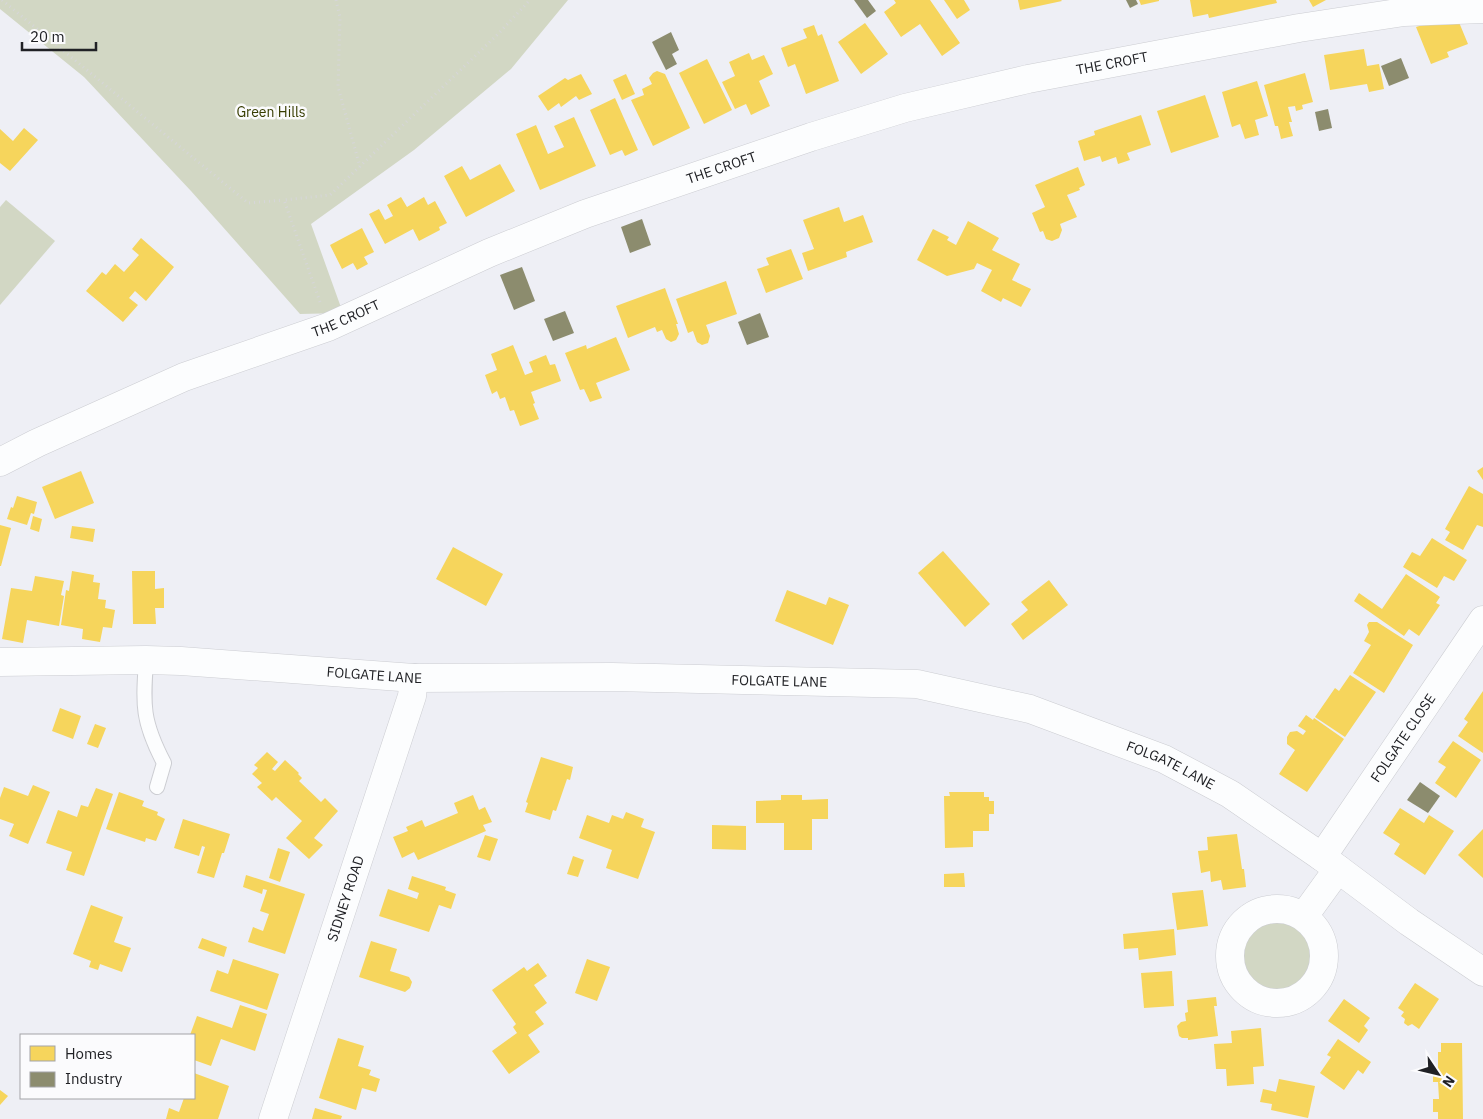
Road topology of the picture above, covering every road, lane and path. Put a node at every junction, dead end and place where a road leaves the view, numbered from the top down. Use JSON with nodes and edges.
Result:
{"nodes":[{"id":1,"x":2,"y":0,"type":"edge"},
{"id":2,"x":336,"y":0,"type":"edge"},
{"id":3,"x":530,"y":0,"type":"edge"},
{"id":4,"x":1483,"y":9,"type":"edge"},
{"id":5,"x":360,"y":167,"type":"junction"},
{"id":6,"x":284,"y":200,"type":"junction"},
{"id":7,"x":328,"y":327,"type":"junction"},
{"id":8,"x":0,"y":462,"type":"edge"},
{"id":9,"x":1483,"y":620,"type":"edge"},
{"id":10,"x":146,"y":660,"type":"junction"},
{"id":11,"x":0,"y":662,"type":"edge"},
{"id":12,"x":414,"y":678,"type":"junction"},
{"id":13,"x":157,"y":787,"type":"dead end"},
{"id":14,"x":1330,"y":863,"type":"junction"},
{"id":15,"x":1304,"y":916,"type":"dead end"},
{"id":16,"x":1483,"y":972,"type":"edge"},
{"id":17,"x":273,"y":1119,"type":"edge"}],
"edges":[{"from":1,"to":6,"type":"path"},
{"from":2,"to":5,"type":"path"},
{"from":3,"to":5,"type":"path"},
{"from":4,"to":7,"type":"street","name":"THE CROFT"},
{"from":5,"to":6,"type":"path"},
{"from":6,"to":7,"type":"path"},
{"from":7,"to":8,"type":"street","name":"THE CROFT"},
{"from":9,"to":14,"type":"street","name":"FOLGATE CLOSE"},
{"from":10,"to":11,"type":"street","name":"FOLGATE LANE"},
{"from":10,"to":12,"type":"street","name":"FOLGATE LANE"},
{"from":10,"to":13,"type":"lane"},
{"from":12,"to":14,"type":"street","name":"FOLGATE LANE"},
{"from":12,"to":17,"type":"street","name":"SIDNEY ROAD"},
{"from":14,"to":15,"type":"street","name":"FOLGATE CLOSE"},
{"from":14,"to":16,"type":"street","name":"FOLGATE LANE"}]}
